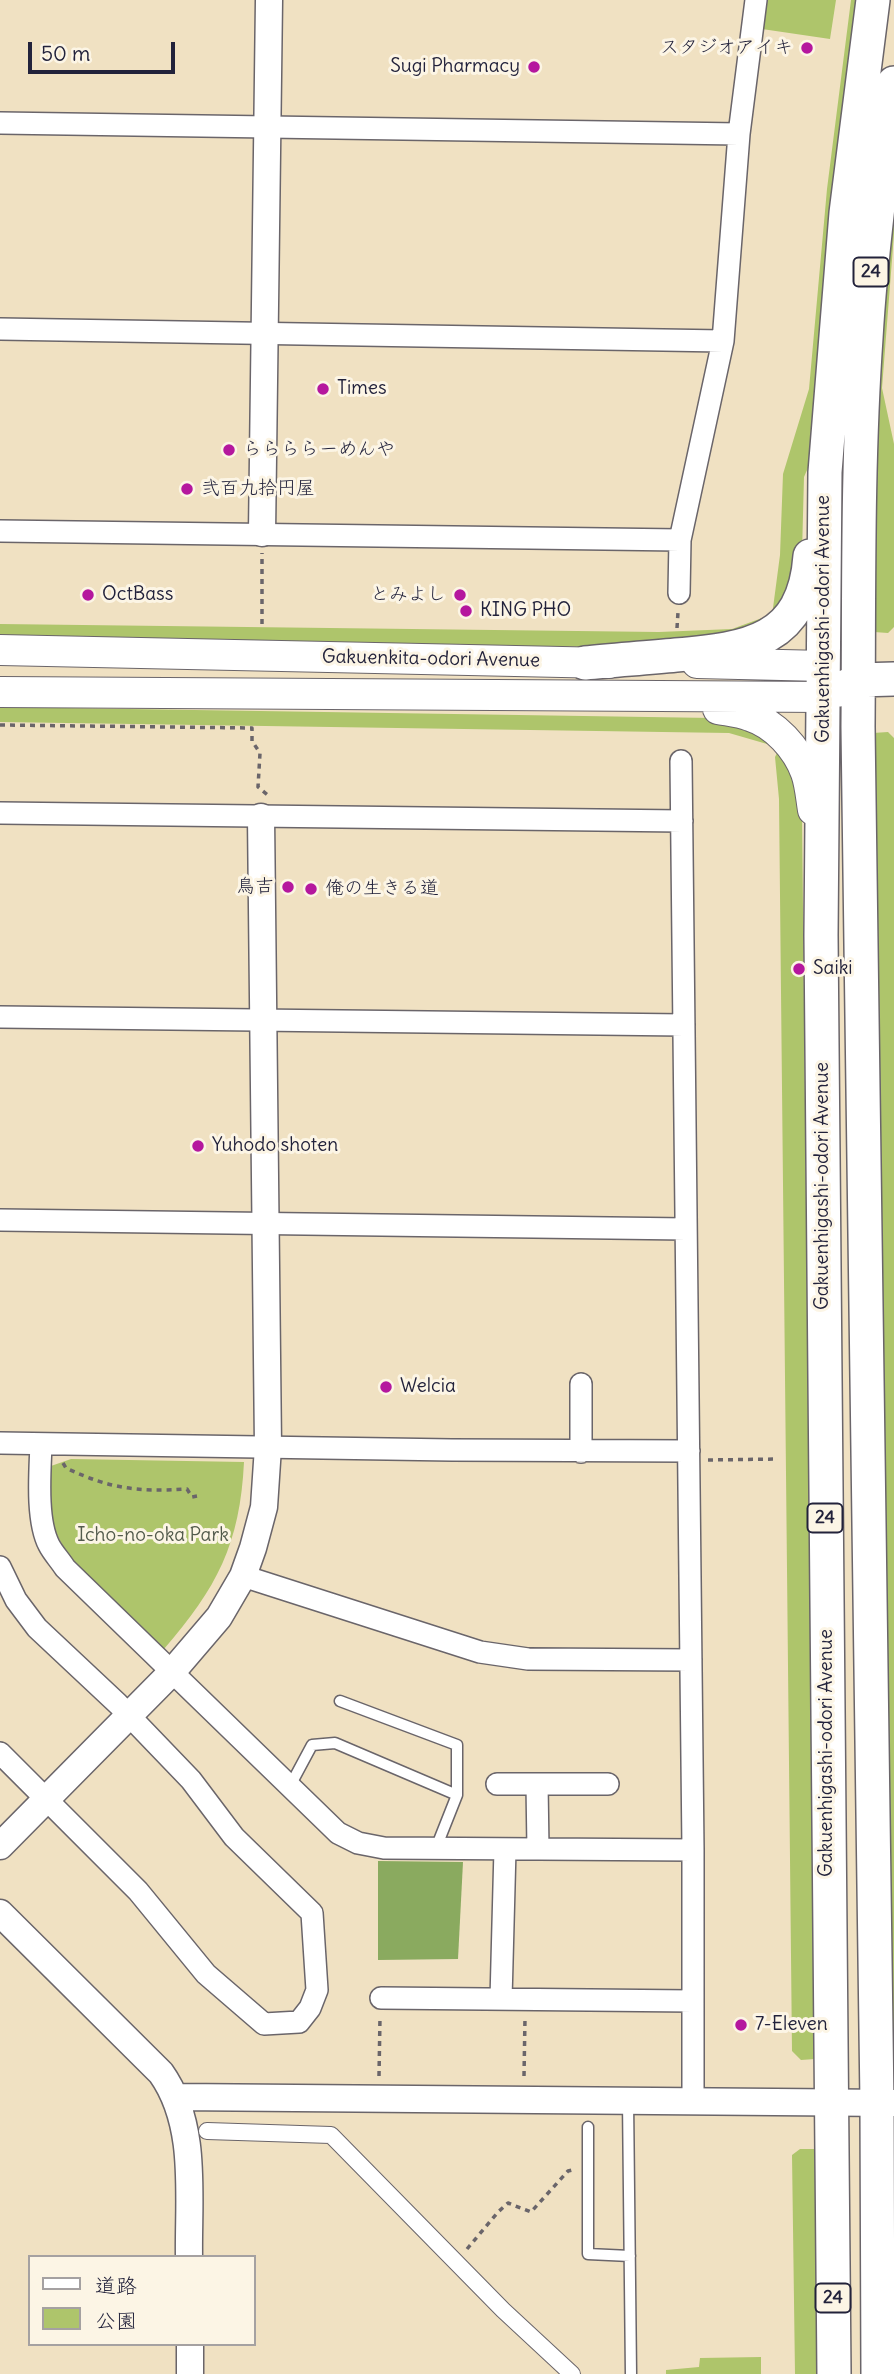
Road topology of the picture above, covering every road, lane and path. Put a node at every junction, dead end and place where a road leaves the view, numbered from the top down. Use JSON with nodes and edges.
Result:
{"nodes":[{"id":1,"x":269,"y":0,"type":"edge"},
{"id":2,"x":756,"y":0,"type":"edge"},
{"id":3,"x":873,"y":0,"type":"edge"},
{"id":4,"x":894,"y":83,"type":"edge"},
{"id":5,"x":0,"y":123,"type":"edge"},
{"id":6,"x":267,"y":127,"type":"junction"},
{"id":7,"x":739,"y":134,"type":"junction"},
{"id":8,"x":0,"y":329,"type":"edge"},
{"id":9,"x":265,"y":332,"type":"junction"},
{"id":10,"x":723,"y":341,"type":"junction"},
{"id":11,"x":825,"y":472,"type":"junction"},
{"id":12,"x":0,"y":531,"type":"edge"},
{"id":13,"x":262,"y":533,"type":"junction"},
{"id":14,"x":680,"y":540,"type":"junction"},
{"id":15,"x":679,"y":593,"type":"dead end"},
{"id":16,"x":262,"y":624,"type":"dead end"},
{"id":17,"x":0,"y":650,"type":"edge"},
{"id":18,"x":585,"y":663,"type":"junction"},
{"id":19,"x":894,"y":679,"type":"edge"},
{"id":20,"x":858,"y":680,"type":"junction"},
{"id":21,"x":824,"y":681,"type":"junction"},
{"id":22,"x":0,"y":692,"type":"edge"},
{"id":23,"x":649,"y":695,"type":"junction"},
{"id":24,"x":0,"y":725,"type":"edge"},
{"id":25,"x":681,"y":761,"type":"dead end"},
{"id":26,"x":0,"y":813,"type":"edge"},
{"id":27,"x":269,"y":817,"type":"junction"},
{"id":28,"x":682,"y":821,"type":"junction"},
{"id":29,"x":822,"y":853,"type":"junction"},
{"id":30,"x":0,"y":1017,"type":"edge"},
{"id":31,"x":264,"y":1019,"type":"junction"},
{"id":32,"x":684,"y":1025,"type":"junction"},
{"id":33,"x":0,"y":1220,"type":"edge"},
{"id":34,"x":265,"y":1224,"type":"junction"},
{"id":35,"x":686,"y":1229,"type":"junction"},
{"id":36,"x":581,"y":1384,"type":"dead end"},
{"id":37,"x":0,"y":1443,"type":"edge"},
{"id":38,"x":41,"y":1444,"type":"junction"},
{"id":39,"x":268,"y":1447,"type":"junction"},
{"id":40,"x":581,"y":1452,"type":"junction"},
{"id":41,"x":689,"y":1456,"type":"junction"},
{"id":42,"x":61,"y":1458,"type":"dead end"},
{"id":43,"x":778,"y":1459,"type":"dead end"},
{"id":44,"x":197,"y":1496,"type":"dead end"},
{"id":45,"x":0,"y":1567,"type":"edge"},
{"id":46,"x":243,"y":1576,"type":"junction"},
{"id":47,"x":691,"y":1660,"type":"junction"},
{"id":48,"x":172,"y":1672,"type":"junction"},
{"id":49,"x":340,"y":1701,"type":"dead end"},
{"id":50,"x":129,"y":1716,"type":"junction"},
{"id":51,"x":0,"y":1752,"type":"edge"},
{"id":52,"x":497,"y":1784,"type":"dead end"},
{"id":53,"x":537,"y":1784,"type":"junction"},
{"id":54,"x":608,"y":1784,"type":"dead end"},
{"id":55,"x":290,"y":1786,"type":"junction"},
{"id":56,"x":457,"y":1795,"type":"junction"},
{"id":57,"x":46,"y":1800,"type":"junction"},
{"id":58,"x":0,"y":1846,"type":"edge"},
{"id":59,"x":436,"y":1848,"type":"junction"},
{"id":60,"x":505,"y":1849,"type":"junction"},
{"id":61,"x":538,"y":1849,"type":"junction"},
{"id":62,"x":693,"y":1850,"type":"junction"},
{"id":63,"x":0,"y":1913,"type":"edge"},
{"id":64,"x":381,"y":1998,"type":"joint"},
{"id":65,"x":501,"y":1999,"type":"junction"},
{"id":66,"x":525,"y":1999,"type":"junction"},
{"id":67,"x":693,"y":2001,"type":"junction"},
{"id":68,"x":379,"y":2084,"type":"dead end"},
{"id":69,"x":524,"y":2085,"type":"dead end"},
{"id":70,"x":176,"y":2097,"type":"junction"},
{"id":71,"x":628,"y":2099,"type":"junction"},
{"id":72,"x":693,"y":2100,"type":"junction"},
{"id":73,"x":830,"y":2101,"type":"junction"},
{"id":74,"x":886,"y":2103,"type":"edge"},
{"id":75,"x":588,"y":2127,"type":"dead end"},
{"id":76,"x":207,"y":2131,"type":"dead end"},
{"id":77,"x":588,"y":2166,"type":"junction"},
{"id":78,"x":189,"y":2255,"type":"edge"},
{"id":79,"x":630,"y":2256,"type":"junction"},
{"id":80,"x":456,"y":2263,"type":"junction"},
{"id":81,"x":190,"y":2346,"type":"edge"},
{"id":82,"x":190,"y":2374,"type":"edge"},
{"id":83,"x":572,"y":2374,"type":"edge"},
{"id":84,"x":631,"y":2374,"type":"edge"},
{"id":85,"x":834,"y":2374,"type":"edge"},
{"id":86,"x":878,"y":2374,"type":"edge"}],
"edges":[{"from":1,"to":6,"type":"street"},
{"from":2,"to":7,"type":"street"},
{"from":3,"to":11,"type":"main road","name":"Gakuenhigashi-odori Avenue","number":"24"},
{"from":4,"to":20,"type":"main road","name":"Gakuenhigashi-odori Avenue","number":"24"},
{"from":5,"to":6,"type":"street"},
{"from":6,"to":7,"type":"street"},
{"from":6,"to":9,"type":"street"},
{"from":7,"to":10,"type":"street"},
{"from":8,"to":9,"type":"street"},
{"from":9,"to":10,"type":"street"},
{"from":9,"to":13,"type":"street"},
{"from":10,"to":14,"type":"street"},
{"from":11,"to":18,"type":"main road"},
{"from":11,"to":21,"type":"main road","name":"Gakuenhigashi-odori Avenue","number":"24"},
{"from":12,"to":13,"type":"street"},
{"from":13,"to":14,"type":"street"},
{"from":13,"to":16,"type":"path"},
{"from":14,"to":15,"type":"street"},
{"from":17,"to":18,"type":"main road","name":"Gakuenkita-odori Avenue"},
{"from":18,"to":21,"type":"main road","name":"Gakuenkita-odori Avenue"},
{"from":19,"to":20,"type":"main road"},
{"from":20,"to":21,"type":"main road","name":"Gakuenkita-odori Avenue"},
{"from":20,"to":74,"type":"main road","name":"Gakuenhigashi-odori Avenue","number":"24"},
{"from":21,"to":23,"type":"main road","name":"Gakuenkita-odori Avenue"},
{"from":21,"to":29,"type":"main road","name":"Gakuenhigashi-odori Avenue","number":"24"},
{"from":22,"to":23,"type":"main road","name":"Gakuenkita-odori Avenue"},
{"from":23,"to":29,"type":"main road"},
{"from":24,"to":27,"type":"path"},
{"from":25,"to":28,"type":"street"},
{"from":26,"to":27,"type":"street"},
{"from":27,"to":28,"type":"street"},
{"from":27,"to":31,"type":"street"},
{"from":28,"to":32,"type":"street"},
{"from":29,"to":73,"type":"main road","name":"Gakuenhigashi-odori Avenue","number":"24"},
{"from":30,"to":31,"type":"street"},
{"from":31,"to":32,"type":"street"},
{"from":31,"to":34,"type":"street"},
{"from":32,"to":35,"type":"street"},
{"from":33,"to":34,"type":"street"},
{"from":34,"to":35,"type":"street"},
{"from":34,"to":39,"type":"street"},
{"from":35,"to":41,"type":"street"},
{"from":36,"to":40,"type":"street"},
{"from":37,"to":38,"type":"street"},
{"from":38,"to":39,"type":"street"},
{"from":38,"to":48,"type":"street"},
{"from":39,"to":40,"type":"street"},
{"from":39,"to":46,"type":"street"},
{"from":40,"to":41,"type":"street"},
{"from":41,"to":43,"type":"path"},
{"from":41,"to":47,"type":"street"},
{"from":42,"to":44,"type":"path"},
{"from":45,"to":50,"type":"street"},
{"from":46,"to":47,"type":"street"},
{"from":46,"to":48,"type":"street"},
{"from":47,"to":62,"type":"street"},
{"from":48,"to":50,"type":"street"},
{"from":48,"to":55,"type":"street"},
{"from":49,"to":56,"type":"lane"},
{"from":50,"to":57,"type":"street"},
{"from":50,"to":57,"type":"street"},
{"from":51,"to":57,"type":"street"},
{"from":52,"to":53,"type":"street"},
{"from":53,"to":54,"type":"street"},
{"from":53,"to":61,"type":"street"},
{"from":55,"to":56,"type":"lane"},
{"from":55,"to":59,"type":"street"},
{"from":56,"to":59,"type":"lane"},
{"from":57,"to":58,"type":"street"},
{"from":59,"to":60,"type":"street"},
{"from":60,"to":61,"type":"street"},
{"from":60,"to":65,"type":"street"},
{"from":61,"to":62,"type":"street"},
{"from":62,"to":67,"type":"street"},
{"from":63,"to":70,"type":"street"},
{"from":64,"to":65,"type":"street"},
{"from":64,"to":68,"type":"path"},
{"from":65,"to":66,"type":"street"},
{"from":66,"to":67,"type":"street"},
{"from":66,"to":69,"type":"path"},
{"from":67,"to":72,"type":"street"},
{"from":70,"to":71,"type":"street"},
{"from":70,"to":78,"type":"street"},
{"from":71,"to":72,"type":"street"},
{"from":71,"to":79,"type":"lane"},
{"from":72,"to":73,"type":"street"},
{"from":73,"to":74,"type":"street"},
{"from":73,"to":85,"type":"main road","name":"Gakuenhigashi-odori Avenue","number":"24"},
{"from":74,"to":86,"type":"main road","name":"Gakuenhigashi-odori Avenue","number":"24"},
{"from":75,"to":77,"type":"lane"},
{"from":76,"to":80,"type":"street"},
{"from":77,"to":79,"type":"lane"},
{"from":77,"to":80,"type":"path"},
{"from":79,"to":84,"type":"lane"},
{"from":80,"to":83,"type":"street"},
{"from":81,"to":82,"type":"street"}]}
